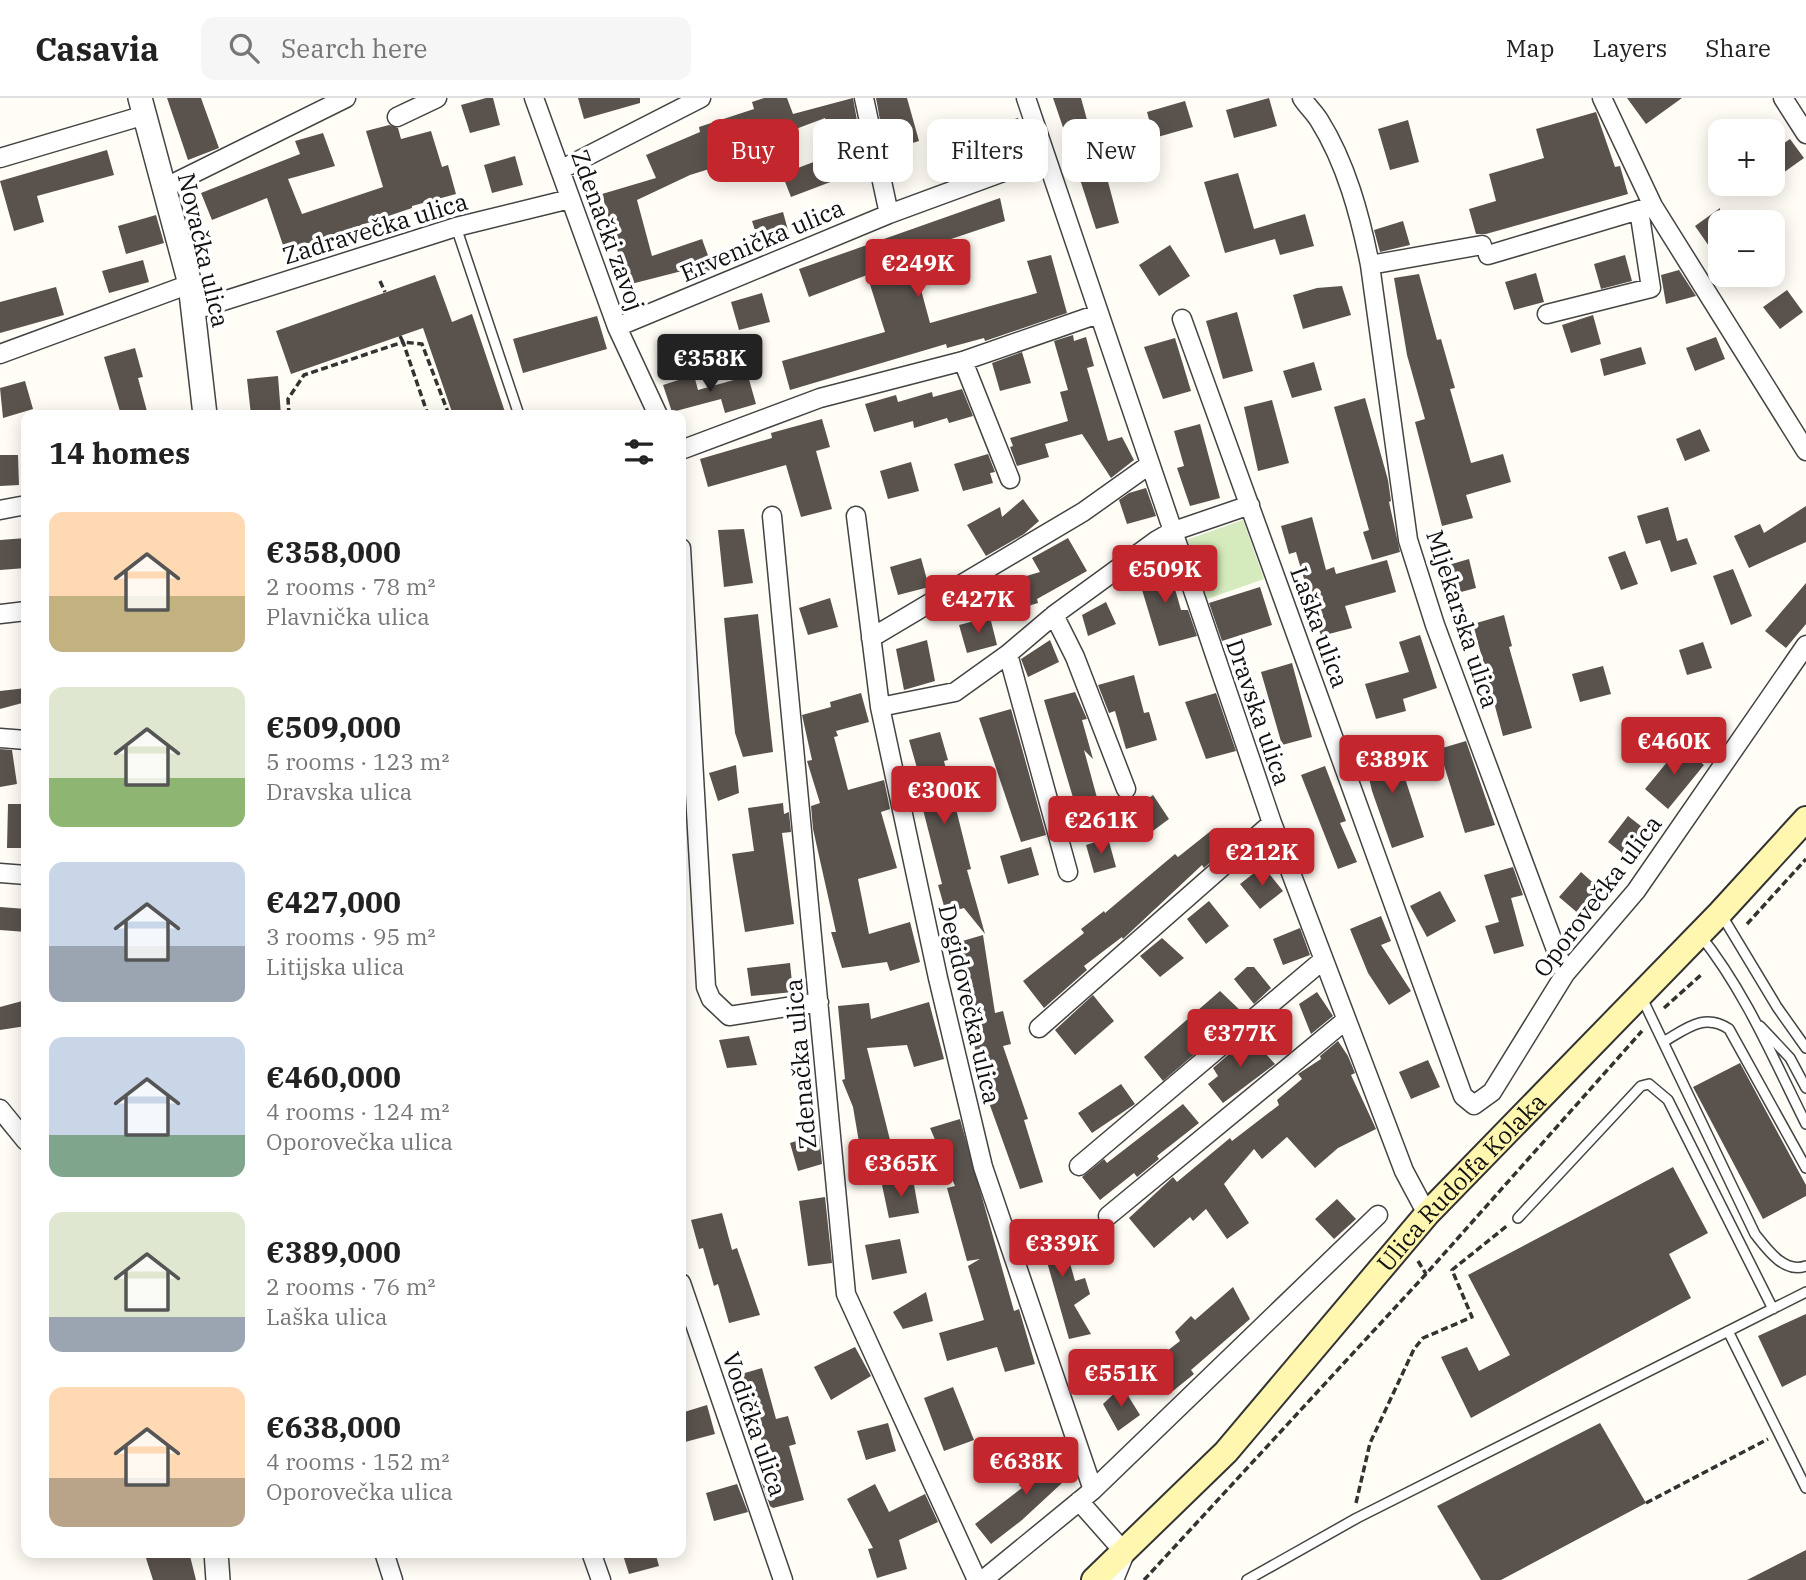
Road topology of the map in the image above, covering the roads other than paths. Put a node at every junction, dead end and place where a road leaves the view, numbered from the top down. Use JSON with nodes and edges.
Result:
{"nodes":[{"id":1,"x":346,"y":98,"type":"edge"},
{"id":2,"x":438,"y":98,"type":"edge"},
{"id":3,"x":534,"y":98,"type":"edge"},
{"id":4,"x":701,"y":98,"type":"edge"},
{"id":5,"x":864,"y":98,"type":"edge"},
{"id":6,"x":1026,"y":98,"type":"edge"},
{"id":7,"x":1602,"y":98,"type":"edge"},
{"id":8,"x":1783,"y":98,"type":"edge"},
{"id":9,"x":1301,"y":99,"type":"edge"},
{"id":10,"x":144,"y":103,"type":"edge"},
{"id":11,"x":397,"y":117,"type":"dead end"},
{"id":12,"x":1032,"y":119,"type":"edge"},
{"id":13,"x":1806,"y":134,"type":"edge"},
{"id":14,"x":0,"y":158,"type":"edge"},
{"id":15,"x":1048,"y":169,"type":"edge"},
{"id":16,"x":560,"y":170,"type":"junction"},
{"id":17,"x":976,"y":182,"type":"edge"},
{"id":18,"x":164,"y":188,"type":"junction"},
{"id":19,"x":570,"y":199,"type":"junction"},
{"id":20,"x":1646,"y":208,"type":"junction"},
{"id":21,"x":889,"y":214,"type":"junction"},
{"id":22,"x":456,"y":227,"type":"junction"},
{"id":23,"x":1370,"y":265,"type":"junction"},
{"id":24,"x":190,"y":284,"type":"junction"},
{"id":25,"x":195,"y":310,"type":"junction"},
{"id":26,"x":1098,"y":314,"type":"junction"},
{"id":27,"x":1547,"y":314,"type":"dead end"},
{"id":28,"x":1182,"y":319,"type":"dead end"},
{"id":29,"x":617,"y":327,"type":"junction"},
{"id":30,"x":0,"y":354,"type":"edge"},
{"id":31,"x":963,"y":361,"type":"junction"},
{"id":32,"x":205,"y":410,"type":"edge"},
{"id":33,"x":517,"y":410,"type":"edge"},
{"id":34,"x":656,"y":410,"type":"edge"},
{"id":35,"x":686,"y":448,"type":"edge"},
{"id":36,"x":1806,"y":452,"type":"edge"},
{"id":37,"x":1149,"y":465,"type":"junction"},
{"id":38,"x":1010,"y":479,"type":"dead end"},
{"id":39,"x":1250,"y":505,"type":"junction"},
{"id":40,"x":21,"y":506,"type":"edge"},
{"id":41,"x":0,"y":510,"type":"edge"},
{"id":42,"x":772,"y":516,"type":"dead end"},
{"id":43,"x":856,"y":516,"type":"dead end"},
{"id":44,"x":1171,"y":532,"type":"junction"},
{"id":45,"x":21,"y":612,"type":"edge"},
{"id":46,"x":0,"y":614,"type":"edge"},
{"id":47,"x":1054,"y":615,"type":"junction"},
{"id":48,"x":686,"y":636,"type":"edge"},
{"id":49,"x":871,"y":638,"type":"junction"},
{"id":50,"x":1806,"y":645,"type":"edge"},
{"id":51,"x":1009,"y":654,"type":"junction"},
{"id":52,"x":880,"y":707,"type":"junction"},
{"id":53,"x":0,"y":738,"type":"edge"},
{"id":54,"x":21,"y":740,"type":"edge"},
{"id":55,"x":1126,"y":789,"type":"dead end"},
{"id":56,"x":1806,"y":819,"type":"edge"},
{"id":57,"x":1272,"y":823,"type":"junction"},
{"id":58,"x":1068,"y":872,"type":"dead end"},
{"id":59,"x":0,"y":873,"type":"edge"},
{"id":60,"x":21,"y":875,"type":"edge"},
{"id":61,"x":1720,"y":913,"type":"junction"},
{"id":62,"x":1699,"y":934,"type":"junction"},
{"id":63,"x":1323,"y":960,"type":"junction"},
{"id":64,"x":1565,"y":974,"type":"junction"},
{"id":65,"x":1640,"y":994,"type":"junction"},
{"id":66,"x":819,"y":1002,"type":"junction"},
{"id":67,"x":1752,"y":1017,"type":"junction"},
{"id":68,"x":1346,"y":1020,"type":"junction"},
{"id":69,"x":1040,"y":1028,"type":"dead end"},
{"id":70,"x":1802,"y":1036,"type":"edge"},
{"id":71,"x":1664,"y":1042,"type":"junction"},
{"id":72,"x":1806,"y":1048,"type":"edge"},
{"id":73,"x":1806,"y":1088,"type":"edge"},
{"id":74,"x":1474,"y":1105,"type":"joint"},
{"id":75,"x":0,"y":1109,"type":"edge"},
{"id":76,"x":1806,"y":1124,"type":"edge"},
{"id":77,"x":21,"y":1135,"type":"edge"},
{"id":78,"x":1079,"y":1166,"type":"dead end"},
{"id":79,"x":1806,"y":1168,"type":"edge"},
{"id":80,"x":1427,"y":1214,"type":"junction"},
{"id":81,"x":1378,"y":1215,"type":"dead end"},
{"id":82,"x":1108,"y":1216,"type":"dead end"},
{"id":83,"x":1518,"y":1218,"type":"road end"},
{"id":84,"x":1806,"y":1266,"type":"edge"},
{"id":85,"x":1806,"y":1292,"type":"edge"},
{"id":86,"x":686,"y":1298,"type":"edge"},
{"id":87,"x":1773,"y":1309,"type":"junction"},
{"id":88,"x":1728,"y":1331,"type":"junction"},
{"id":89,"x":1806,"y":1488,"type":"edge"},
{"id":90,"x":1086,"y":1495,"type":"junction"},
{"id":91,"x":1125,"y":1553,"type":"junction"},
{"id":92,"x":216,"y":1558,"type":"edge"},
{"id":93,"x":386,"y":1558,"type":"edge"},
{"id":94,"x":593,"y":1558,"type":"edge"},
{"id":95,"x":218,"y":1580,"type":"edge"},
{"id":96,"x":393,"y":1580,"type":"edge"},
{"id":97,"x":601,"y":1580,"type":"edge"},
{"id":98,"x":783,"y":1580,"type":"edge"},
{"id":99,"x":977,"y":1580,"type":"edge"},
{"id":100,"x":983,"y":1580,"type":"edge"},
{"id":101,"x":1094,"y":1580,"type":"edge"},
{"id":102,"x":1114,"y":1580,"type":"edge"},
{"id":103,"x":1247,"y":1580,"type":"edge"}],
"edges":[{"from":1,"to":18,"type":"street"},
{"from":2,"to":11,"type":"street"},
{"from":3,"to":16,"type":"street","name":"Zdenački zavoj"},
{"from":4,"to":16,"type":"street"},
{"from":5,"to":21,"type":"street"},
{"from":6,"to":12,"type":"street","name":"Dravska ulica"},
{"from":7,"to":20,"type":"street"},
{"from":8,"to":13,"type":"street"},
{"from":9,"to":23,"type":"street","name":"Mljekarska ulica"},
{"from":10,"to":14,"type":"street"},
{"from":10,"to":18,"type":"street","name":"Novačka ulica"},
{"from":15,"to":26,"type":"street","name":"Dravska ulica"},
{"from":16,"to":19,"type":"street","name":"Zdenački zavoj"},
{"from":17,"to":21,"type":"street","name":"Ervenička ulica"},
{"from":18,"to":24,"type":"street","name":"Novačka ulica"},
{"from":19,"to":22,"type":"street","name":"Zadravečka ulica"},
{"from":19,"to":29,"type":"street","name":"Zdenački zavoj"},
{"from":20,"to":23,"type":"street"},
{"from":20,"to":27,"type":"street"},
{"from":20,"to":36,"type":"street"},
{"from":21,"to":29,"type":"street","name":"Ervenička ulica"},
{"from":22,"to":25,"type":"street","name":"Zadravečka ulica"},
{"from":22,"to":33,"type":"lane"},
{"from":23,"to":64,"type":"street","name":"Mljekarska ulica"},
{"from":24,"to":25,"type":"street","name":"Novačka ulica"},
{"from":24,"to":30,"type":"street"},
{"from":25,"to":32,"type":"street","name":"Novačka ulica"},
{"from":26,"to":31,"type":"street"},
{"from":26,"to":37,"type":"street","name":"Dravska ulica"},
{"from":28,"to":39,"type":"street","name":"Laška ulica"},
{"from":29,"to":34,"type":"street","name":"Zdenački zavoj"},
{"from":31,"to":35,"type":"street"},
{"from":31,"to":38,"type":"street"},
{"from":37,"to":44,"type":"street","name":"Dravska ulica"},
{"from":37,"to":49,"type":"street"},
{"from":39,"to":44,"type":"street"},
{"from":39,"to":74,"type":"street","name":"Laška ulica"},
{"from":40,"to":41,"type":"street"},
{"from":42,"to":66,"type":"street","name":"Zdenačka ulica"},
{"from":43,"to":49,"type":"street","name":"Degidovečka ulica"},
{"from":44,"to":47,"type":"street"},
{"from":44,"to":57,"type":"street","name":"Dravska ulica"},
{"from":45,"to":46,"type":"street"},
{"from":47,"to":51,"type":"street"},
{"from":47,"to":55,"type":"street"},
{"from":48,"to":66,"type":"street"},
{"from":49,"to":52,"type":"street","name":"Degidovečka ulica"},
{"from":50,"to":64,"type":"street","name":"Oporovečka ulica"},
{"from":51,"to":52,"type":"street"},
{"from":51,"to":58,"type":"street"},
{"from":52,"to":90,"type":"street","name":"Degidovečka ulica"},
{"from":53,"to":54,"type":"street"},
{"from":56,"to":61,"type":"main road","name":"Ulica Rudolfa Kolaka"},
{"from":57,"to":63,"type":"street","name":"Dravska ulica"},
{"from":57,"to":69,"type":"street"},
{"from":59,"to":60,"type":"street"},
{"from":61,"to":62,"type":"main road","name":"Ulica Rudolfa Kolaka"},
{"from":61,"to":70,"type":"lane"},
{"from":62,"to":65,"type":"main road","name":"Ulica Rudolfa Kolaka"},
{"from":62,"to":67,"type":"lane"},
{"from":63,"to":68,"type":"street","name":"Dravska ulica"},
{"from":63,"to":78,"type":"street"},
{"from":64,"to":74,"type":"street","name":"Oporovečka ulica"},
{"from":65,"to":71,"type":"lane"},
{"from":65,"to":80,"type":"main road","name":"Ulica Rudolfa Kolaka"},
{"from":66,"to":99,"type":"street","name":"Zdenačka ulica"},
{"from":67,"to":73,"type":"lane"},
{"from":67,"to":76,"type":"lane"},
{"from":68,"to":80,"type":"street","name":"Dravska ulica"},
{"from":68,"to":82,"type":"street"},
{"from":70,"to":72,"type":"lane"},
{"from":71,"to":79,"type":"lane"},
{"from":71,"to":84,"type":"lane"},
{"from":75,"to":77,"type":"street"},
{"from":80,"to":91,"type":"main road","name":"Ulica Rudolfa Kolaka"},
{"from":81,"to":90,"type":"street"},
{"from":83,"to":87,"type":"lane"},
{"from":85,"to":87,"type":"lane"},
{"from":86,"to":98,"type":"street","name":"Vodička ulica"},
{"from":87,"to":88,"type":"lane"},
{"from":88,"to":89,"type":"lane"},
{"from":88,"to":103,"type":"lane"},
{"from":90,"to":91,"type":"street"},
{"from":90,"to":100,"type":"street"},
{"from":91,"to":101,"type":"main road","name":"Ulica Rudolfa Kolaka"},
{"from":91,"to":102,"type":"street","name":"Ulica Rudolfa Kolaka"},
{"from":92,"to":95,"type":"street"},
{"from":93,"to":96,"type":"street"},
{"from":94,"to":97,"type":"street"}]}
